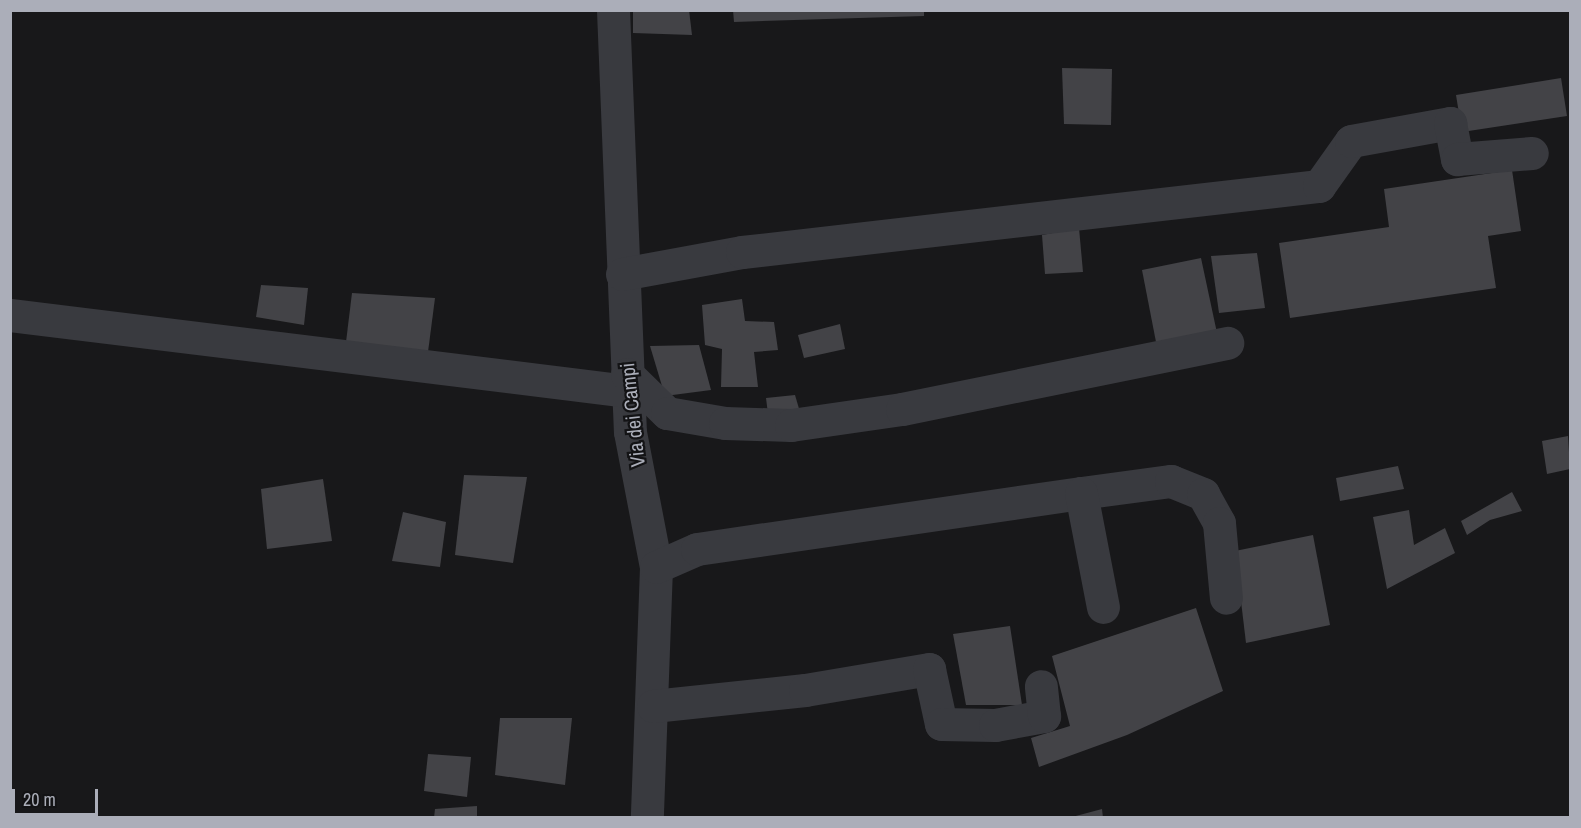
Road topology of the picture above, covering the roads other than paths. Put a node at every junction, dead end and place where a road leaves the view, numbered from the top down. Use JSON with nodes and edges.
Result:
{"nodes":[{"id":1,"x":614,"y":10,"type":"edge"},
{"id":2,"x":1532,"y":153,"type":"dead end"},
{"id":3,"x":622,"y":274,"type":"junction"},
{"id":4,"x":10,"y":315,"type":"edge"},
{"id":5,"x":1227,"y":344,"type":"dead end"},
{"id":6,"x":628,"y":383,"type":"junction"},
{"id":7,"x":1081,"y":493,"type":"junction"},
{"id":8,"x":656,"y":567,"type":"junction"},
{"id":9,"x":1226,"y":598,"type":"dead end"},
{"id":10,"x":1103,"y":607,"type":"dead end"},
{"id":11,"x":1041,"y":686,"type":"dead end"},
{"id":12,"x":653,"y":706,"type":"junction"},
{"id":13,"x":647,"y":818,"type":"edge"}],
"edges":[{"from":1,"to":3,"type":"street","name":"Via dei Campi"},
{"from":2,"to":3,"type":"street"},
{"from":3,"to":6,"type":"street","name":"Via dei Campi"},
{"from":4,"to":6,"type":"street"},
{"from":5,"to":6,"type":"street"},
{"from":6,"to":8,"type":"street","name":"Via dei Campi"},
{"from":7,"to":8,"type":"street"},
{"from":7,"to":9,"type":"street"},
{"from":7,"to":10,"type":"street"},
{"from":8,"to":12,"type":"street","name":"Via dei Campi"},
{"from":11,"to":12,"type":"street"},
{"from":12,"to":13,"type":"street","name":"Via dei Campi"}]}
